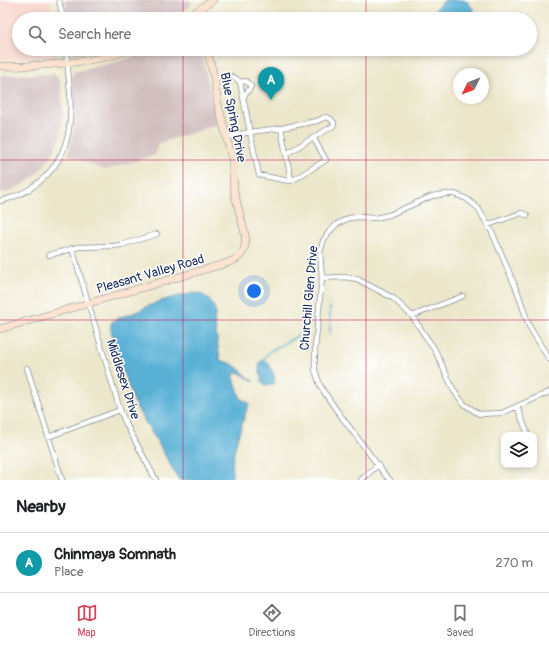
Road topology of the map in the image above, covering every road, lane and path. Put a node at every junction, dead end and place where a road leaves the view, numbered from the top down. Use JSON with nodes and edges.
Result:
{"nodes":[{"id":1,"x":59,"y":0,"type":"edge"},
{"id":2,"x":214,"y":0,"type":"edge"},
{"id":3,"x":62,"y":12,"type":"edge"},
{"id":4,"x":199,"y":12,"type":"edge"},
{"id":5,"x":66,"y":56,"type":"edge"},
{"id":6,"x":109,"y":56,"type":"edge"},
{"id":7,"x":209,"y":56,"type":"edge"},
{"id":8,"x":67,"y":63,"type":"junction"},
{"id":9,"x":0,"y":66,"type":"edge"},
{"id":10,"x":214,"y":79,"type":"junction"},
{"id":11,"x":240,"y":82,"type":"junction"},
{"id":12,"x":243,"y":98,"type":"junction"},
{"id":13,"x":282,"y":128,"type":"junction"},
{"id":14,"x":250,"y":132,"type":"junction"},
{"id":15,"x":227,"y":137,"type":"junction"},
{"id":16,"x":311,"y":139,"type":"junction"},
{"id":17,"x":286,"y":154,"type":"junction"},
{"id":18,"x":291,"y":180,"type":"junction"},
{"id":19,"x":234,"y":191,"type":"joint"},
{"id":20,"x":0,"y":201,"type":"edge"},
{"id":21,"x":527,"y":215,"type":"dead end"},
{"id":22,"x":488,"y":225,"type":"junction"},
{"id":23,"x":157,"y":234,"type":"dead end"},
{"id":24,"x":72,"y":248,"type":"junction"},
{"id":25,"x":48,"y":255,"type":"dead end"},
{"id":26,"x":322,"y":278,"type":"junction"},
{"id":27,"x":463,"y":296,"type":"dead end"},
{"id":28,"x":88,"y":303,"type":"junction"},
{"id":29,"x":412,"y":316,"type":"junction"},
{"id":30,"x":0,"y":329,"type":"edge"},
{"id":31,"x":549,"y":359,"type":"edge"},
{"id":32,"x":27,"y":368,"type":"dead end"},
{"id":33,"x":549,"y":392,"type":"edge"},
{"id":34,"x":517,"y":406,"type":"junction"},
{"id":35,"x":120,"y":410,"type":"junction"},
{"id":36,"x":527,"y":432,"type":"edge"},
{"id":37,"x":48,"y":437,"type":"junction"},
{"id":38,"x":378,"y":465,"type":"junction"},
{"id":39,"x":62,"y":480,"type":"edge"},
{"id":40,"x":156,"y":480,"type":"edge"},
{"id":41,"x":360,"y":480,"type":"edge"},
{"id":42,"x":390,"y":480,"type":"edge"}],
"edges":[{"from":1,"to":3,"type":"street"},
{"from":2,"to":4,"type":"street"},
{"from":5,"to":8,"type":"street"},
{"from":6,"to":8,"type":"street"},
{"from":7,"to":10,"type":"street","name":"Blue Spring Drive"},
{"from":8,"to":9,"type":"street"},
{"from":8,"to":20,"type":"street"},
{"from":10,"to":11,"type":"street"},
{"from":10,"to":15,"type":"street","name":"Blue Spring Drive"},
{"from":11,"to":12,"type":"street"},
{"from":11,"to":12,"type":"street"},
{"from":12,"to":14,"type":"street"},
{"from":13,"to":14,"type":"street"},
{"from":13,"to":16,"type":"street"},
{"from":13,"to":17,"type":"street"},
{"from":14,"to":15,"type":"street"},
{"from":14,"to":18,"type":"street"},
{"from":15,"to":19,"type":"street","name":"Blue Spring Drive"},
{"from":16,"to":17,"type":"street"},
{"from":16,"to":18,"type":"street"},
{"from":17,"to":18,"type":"street"},
{"from":19,"to":28,"type":"street","name":"Pleasant Valley Road"},
{"from":21,"to":22,"type":"street"},
{"from":22,"to":26,"type":"street","name":"Churchill Glen Drive"},
{"from":22,"to":31,"type":"street","name":"Churchill Glen Drive"},
{"from":23,"to":24,"type":"street"},
{"from":24,"to":25,"type":"street"},
{"from":24,"to":28,"type":"street","name":"Middlesex Drive"},
{"from":26,"to":29,"type":"street"},
{"from":26,"to":38,"type":"street","name":"Churchill Glen Drive"},
{"from":27,"to":29,"type":"street"},
{"from":28,"to":30,"type":"street","name":"Pleasant Valley Road"},
{"from":28,"to":35,"type":"street","name":"Middlesex Drive"},
{"from":29,"to":34,"type":"street"},
{"from":32,"to":37,"type":"street"},
{"from":33,"to":34,"type":"street"},
{"from":34,"to":36,"type":"street"},
{"from":35,"to":37,"type":"street"},
{"from":35,"to":40,"type":"street","name":"Middlesex Drive"},
{"from":37,"to":39,"type":"street"},
{"from":38,"to":41,"type":"street"},
{"from":38,"to":42,"type":"street","name":"Churchill Glen Drive"}]}
